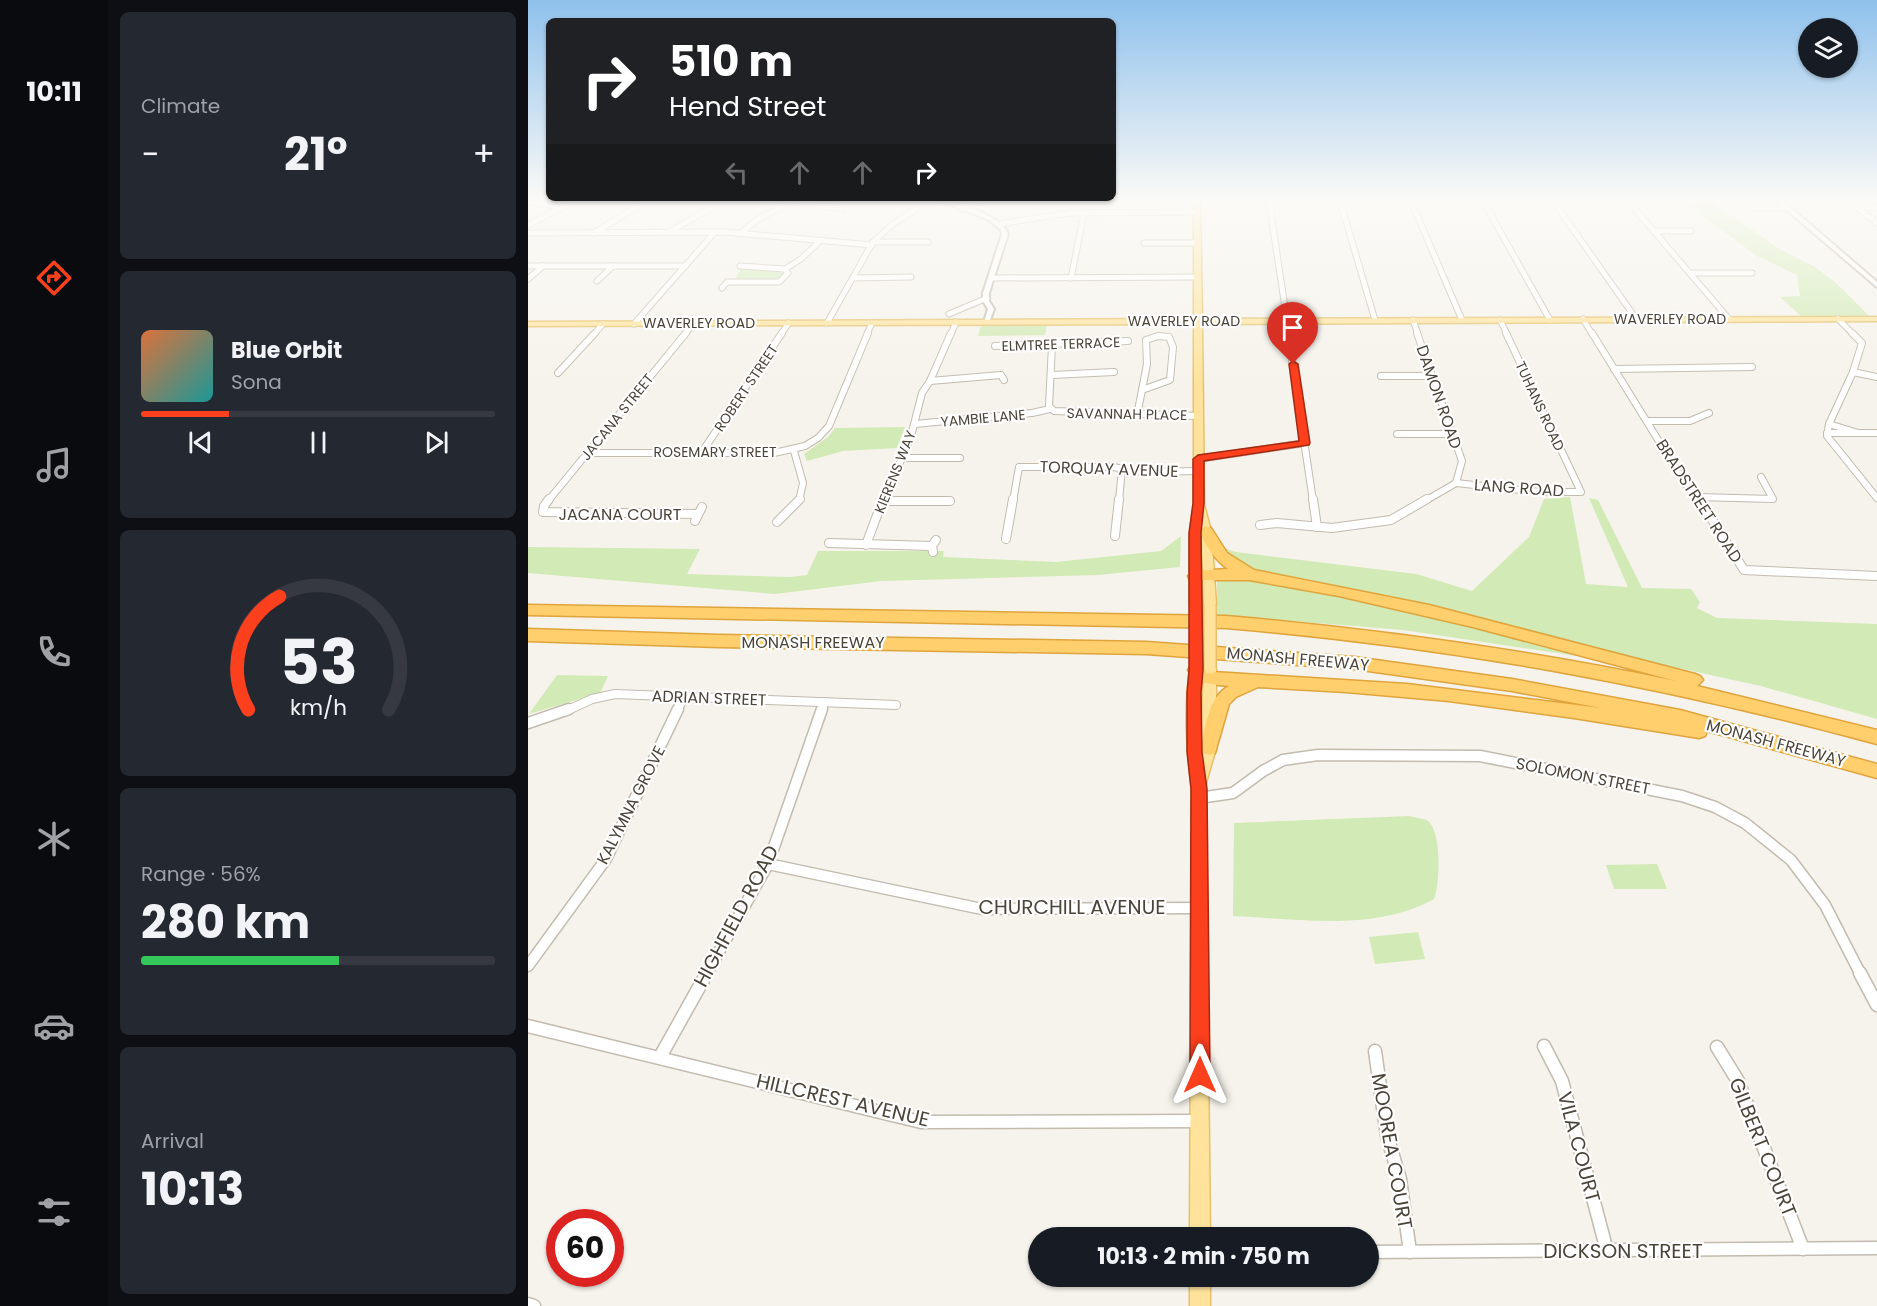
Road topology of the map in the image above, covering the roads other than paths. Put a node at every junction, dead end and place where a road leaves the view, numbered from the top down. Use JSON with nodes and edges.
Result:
{"nodes":[{"id":1,"x":689,"y":262,"type":"edge"},
{"id":2,"x":796,"y":262,"type":"edge"},
{"id":3,"x":862,"y":262,"type":"edge"},
{"id":4,"x":996,"y":262,"type":"edge"},
{"id":5,"x":1074,"y":262,"type":"edge"},
{"id":6,"x":1197,"y":262,"type":"edge"},
{"id":7,"x":1278,"y":262,"type":"edge"},
{"id":8,"x":1358,"y":262,"type":"edge"},
{"id":9,"x":1437,"y":262,"type":"edge"},
{"id":10,"x":1517,"y":262,"type":"edge"},
{"id":11,"x":1596,"y":262,"type":"edge"},
{"id":12,"x":1681,"y":262,"type":"edge"},
{"id":13,"x":1853,"y":262,"type":"edge"},
{"id":14,"x":528,"y":266,"type":"edge"},
{"id":15,"x":543,"y":266,"type":"junction"},
{"id":16,"x":613,"y":266,"type":"junction"},
{"id":17,"x":685,"y":266,"type":"junction"},
{"id":18,"x":785,"y":269,"type":"junction"},
{"id":19,"x":1690,"y":273,"type":"junction"},
{"id":20,"x":1752,"y":273,"type":"dead end"},
{"id":21,"x":911,"y":277,"type":"dead end"},
{"id":22,"x":1197,"y":277,"type":"junction"},
{"id":23,"x":853,"y":278,"type":"junction"},
{"id":24,"x":991,"y":278,"type":"junction"},
{"id":25,"x":1071,"y":278,"type":"junction"},
{"id":26,"x":1873,"y":278,"type":"edge"},
{"id":27,"x":528,"y":279,"type":"edge"},
{"id":28,"x":597,"y":281,"type":"dead end"},
{"id":29,"x":727,"y":282,"type":"junction"},
{"id":30,"x":1877,"y":285,"type":"edge"},
{"id":31,"x":722,"y":288,"type":"dead end"},
{"id":32,"x":987,"y":298,"type":"junction"},
{"id":33,"x":1198,"y":307,"type":"junction"},
{"id":34,"x":952,"y":319,"type":"junction"},
{"id":35,"x":1729,"y":319,"type":"junction"},
{"id":36,"x":1838,"y":319,"type":"junction"},
{"id":37,"x":1877,"y":319,"type":"edge"},
{"id":38,"x":1287,"y":320,"type":"junction"},
{"id":39,"x":1375,"y":320,"type":"junction"},
{"id":40,"x":1413,"y":320,"type":"junction"},
{"id":41,"x":1462,"y":320,"type":"junction"},
{"id":42,"x":1500,"y":320,"type":"junction"},
{"id":43,"x":1550,"y":320,"type":"junction"},
{"id":44,"x":1583,"y":320,"type":"junction"},
{"id":45,"x":1637,"y":320,"type":"junction"},
{"id":46,"x":1165,"y":321,"type":"junction"},
{"id":47,"x":1198,"y":321,"type":"junction"},
{"id":48,"x":1228,"y":321,"type":"junction"},
{"id":49,"x":872,"y":322,"type":"junction"},
{"id":50,"x":991,"y":322,"type":"junction"},
{"id":51,"x":789,"y":323,"type":"junction"},
{"id":52,"x":827,"y":323,"type":"junction"},
{"id":53,"x":528,"y":324,"type":"edge"},
{"id":54,"x":603,"y":324,"type":"junction"},
{"id":55,"x":634,"y":324,"type":"junction"},
{"id":56,"x":694,"y":324,"type":"junction"},
{"id":57,"x":1198,"y":338,"type":"junction"},
{"id":58,"x":1128,"y":340,"type":"dead end"},
{"id":59,"x":1052,"y":345,"type":"junction"},
{"id":60,"x":995,"y":346,"type":"dead end"},
{"id":61,"x":1752,"y":367,"type":"dead end"},
{"id":62,"x":1614,"y":369,"type":"junction"},
{"id":63,"x":1114,"y":372,"type":"dead end"},
{"id":64,"x":1853,"y":372,"type":"junction"},
{"id":65,"x":558,"y":374,"type":"dead end"},
{"id":66,"x":1052,"y":375,"type":"junction"},
{"id":67,"x":1381,"y":376,"type":"dead end"},
{"id":68,"x":1431,"y":376,"type":"junction"},
{"id":69,"x":1877,"y":377,"type":"edge"},
{"id":70,"x":1004,"y":380,"type":"dead end"},
{"id":71,"x":930,"y":381,"type":"junction"},
{"id":72,"x":1141,"y":391,"type":"junction"},
{"id":73,"x":1050,"y":409,"type":"junction"},
{"id":74,"x":1709,"y":413,"type":"dead end"},
{"id":75,"x":1137,"y":415,"type":"junction"},
{"id":76,"x":1198,"y":416,"type":"junction"},
{"id":77,"x":1647,"y":421,"type":"junction"},
{"id":78,"x":915,"y":424,"type":"junction"},
{"id":79,"x":1829,"y":424,"type":"junction"},
{"id":80,"x":1827,"y":433,"type":"junction"},
{"id":81,"x":1858,"y":433,"type":"junction"},
{"id":82,"x":1877,"y":433,"type":"edge"},
{"id":83,"x":1397,"y":434,"type":"dead end"},
{"id":84,"x":1452,"y":434,"type":"junction"},
{"id":85,"x":1305,"y":443,"type":"junction"},
{"id":86,"x":794,"y":451,"type":"junction"},
{"id":87,"x":702,"y":452,"type":"junction"},
{"id":88,"x":588,"y":453,"type":"junction"},
{"id":89,"x":902,"y":458,"type":"junction"},
{"id":90,"x":960,"y":458,"type":"dead end"},
{"id":91,"x":1198,"y":459,"type":"junction"},
{"id":92,"x":1122,"y":468,"type":"junction"},
{"id":93,"x":1198,"y":471,"type":"junction"},
{"id":94,"x":1761,"y":477,"type":"dead end"},
{"id":95,"x":1456,"y":483,"type":"junction"},
{"id":96,"x":1581,"y":492,"type":"joint"},
{"id":97,"x":1697,"y":498,"type":"junction"},
{"id":98,"x":1877,"y":498,"type":"edge"},
{"id":99,"x":883,"y":501,"type":"junction"},
{"id":100,"x":951,"y":502,"type":"dead end"},
{"id":101,"x":1199,"y":503,"type":"junction"},
{"id":102,"x":543,"y":512,"type":"joint"},
{"id":103,"x":698,"y":514,"type":"dead end"},
{"id":104,"x":777,"y":522,"type":"dead end"},
{"id":105,"x":1260,"y":525,"type":"dead end"},
{"id":106,"x":1317,"y":527,"type":"junction"},
{"id":107,"x":1206,"y":531,"type":"junction"},
{"id":108,"x":1115,"y":536,"type":"dead end"},
{"id":109,"x":1006,"y":539,"type":"dead end"},
{"id":110,"x":829,"y":543,"type":"dead end"},
{"id":111,"x":866,"y":545,"type":"junction"},
{"id":112,"x":934,"y":546,"type":"dead end"},
{"id":113,"x":1202,"y":575,"type":"junction"},
{"id":114,"x":1877,"y":576,"type":"edge"},
{"id":115,"x":1268,"y":578,"type":"junction"},
{"id":116,"x":528,"y":610,"type":"edge"},
{"id":117,"x":528,"y":635,"type":"edge"},
{"id":118,"x":1206,"y":673,"type":"junction"},
{"id":119,"x":1266,"y":681,"type":"junction"},
{"id":120,"x":684,"y":697,"type":"junction"},
{"id":121,"x":825,"y":702,"type":"junction"},
{"id":122,"x":896,"y":705,"type":"dead end"},
{"id":123,"x":528,"y":723,"type":"edge"},
{"id":124,"x":1877,"y":732,"type":"edge"},
{"id":125,"x":1877,"y":737,"type":"edge"},
{"id":126,"x":1209,"y":748,"type":"junction"},
{"id":127,"x":1802,"y":749,"type":"junction"},
{"id":128,"x":1877,"y":771,"type":"edge"},
{"id":129,"x":1199,"y":794,"type":"junction"},
{"id":130,"x":768,"y":864,"type":"junction"},
{"id":131,"x":1200,"y":908,"type":"junction"},
{"id":132,"x":528,"y":966,"type":"edge"},
{"id":133,"x":1877,"y":1005,"type":"edge"},
{"id":134,"x":528,"y":1026,"type":"edge"},
{"id":135,"x":1544,"y":1046,"type":"dead end"},
{"id":136,"x":1717,"y":1047,"type":"dead end"},
{"id":137,"x":1375,"y":1051,"type":"dead end"},
{"id":138,"x":660,"y":1057,"type":"junction"},
{"id":139,"x":1200,"y":1121,"type":"junction"},
{"id":140,"x":1200,"y":1227,"type":"edge"},
{"id":141,"x":1877,"y":1248,"type":"edge"},
{"id":142,"x":1803,"y":1249,"type":"junction"},
{"id":143,"x":1607,"y":1251,"type":"junction"},
{"id":144,"x":1379,"y":1252,"type":"edge"},
{"id":145,"x":1410,"y":1252,"type":"junction"},
{"id":146,"x":1200,"y":1287,"type":"edge"},
{"id":147,"x":528,"y":1304,"type":"edge"},
{"id":148,"x":534,"y":1306,"type":"edge"},
{"id":149,"x":1200,"y":1306,"type":"edge"}],
"edges":[{"from":1,"to":17,"type":"street"},
{"from":2,"to":18,"type":"street"},
{"from":3,"to":23,"type":"street"},
{"from":4,"to":24,"type":"street"},
{"from":5,"to":25,"type":"street"},
{"from":6,"to":22,"type":"main road"},
{"from":7,"to":38,"type":"street"},
{"from":8,"to":39,"type":"street"},
{"from":9,"to":41,"type":"street"},
{"from":10,"to":43,"type":"street"},
{"from":11,"to":45,"type":"street"},
{"from":12,"to":19,"type":"street"},
{"from":13,"to":26,"type":"street"},
{"from":14,"to":15,"type":"street"},
{"from":15,"to":16,"type":"street"},
{"from":15,"to":27,"type":"street"},
{"from":16,"to":17,"type":"street"},
{"from":16,"to":28,"type":"street"},
{"from":17,"to":55,"type":"street"},
{"from":18,"to":29,"type":"street"},
{"from":18,"to":29,"type":"street"},
{"from":19,"to":20,"type":"street"},
{"from":19,"to":35,"type":"street"},
{"from":21,"to":23,"type":"street"},
{"from":22,"to":25,"type":"street"},
{"from":22,"to":33,"type":"main road"},
{"from":23,"to":52,"type":"street"},
{"from":24,"to":25,"type":"street"},
{"from":24,"to":32,"type":"street"},
{"from":26,"to":30,"type":"street"},
{"from":29,"to":31,"type":"street"},
{"from":32,"to":34,"type":"street"},
{"from":32,"to":50,"type":"street"},
{"from":33,"to":46,"type":"main road"},
{"from":33,"to":47,"type":"main road"},
{"from":34,"to":49,"type":"main road","name":"WAVERLEY ROAD"},
{"from":34,"to":50,"type":"main road","name":"WAVERLEY ROAD"},
{"from":34,"to":71,"type":"street","name":"KIERENS WAY"},
{"from":35,"to":36,"type":"main road","name":"WAVERLEY ROAD"},
{"from":35,"to":45,"type":"main road","name":"WAVERLEY ROAD"},
{"from":36,"to":37,"type":"main road","name":"WAVERLEY ROAD"},
{"from":36,"to":64,"type":"street"},
{"from":38,"to":39,"type":"main road","name":"WAVERLEY ROAD"},
{"from":38,"to":48,"type":"main road","name":"WAVERLEY ROAD"},
{"from":38,"to":85,"type":"street"},
{"from":39,"to":40,"type":"main road","name":"WAVERLEY ROAD"},
{"from":40,"to":41,"type":"main road","name":"WAVERLEY ROAD"},
{"from":40,"to":68,"type":"street","name":"DAMON ROAD"},
{"from":41,"to":42,"type":"main road","name":"WAVERLEY ROAD"},
{"from":42,"to":43,"type":"main road","name":"WAVERLEY ROAD"},
{"from":42,"to":96,"type":"street","name":"TUHANS ROAD"},
{"from":43,"to":44,"type":"main road","name":"WAVERLEY ROAD"},
{"from":44,"to":45,"type":"main road","name":"WAVERLEY ROAD"},
{"from":44,"to":62,"type":"street","name":"BRADSTREET ROAD"},
{"from":46,"to":47,"type":"main road","name":"WAVERLEY ROAD"},
{"from":46,"to":50,"type":"main road","name":"WAVERLEY ROAD"},
{"from":46,"to":57,"type":"main road"},
{"from":47,"to":48,"type":"main road","name":"WAVERLEY ROAD"},
{"from":47,"to":57,"type":"main road"},
{"from":48,"to":57,"type":"main road"},
{"from":49,"to":52,"type":"main road","name":"WAVERLEY ROAD"},
{"from":49,"to":86,"type":"street","name":"ROSEMARY STREET"},
{"from":51,"to":52,"type":"main road","name":"WAVERLEY ROAD"},
{"from":51,"to":56,"type":"main road","name":"WAVERLEY ROAD"},
{"from":51,"to":87,"type":"street","name":"ROBERT STREET"},
{"from":53,"to":54,"type":"main road","name":"WAVERLEY ROAD"},
{"from":54,"to":55,"type":"main road","name":"WAVERLEY ROAD"},
{"from":54,"to":65,"type":"street"},
{"from":55,"to":56,"type":"main road","name":"WAVERLEY ROAD"},
{"from":56,"to":88,"type":"street","name":"JACANA STREET"},
{"from":57,"to":76,"type":"main road"},
{"from":58,"to":59,"type":"street","name":"ELMTREE TERRACE"},
{"from":59,"to":60,"type":"street","name":"ELMTREE TERRACE"},
{"from":59,"to":66,"type":"street","name":"SAVANNAH PLACE"},
{"from":61,"to":62,"type":"street"},
{"from":62,"to":77,"type":"street","name":"BRADSTREET ROAD"},
{"from":63,"to":66,"type":"street"},
{"from":64,"to":69,"type":"street"},
{"from":64,"to":79,"type":"street"},
{"from":66,"to":73,"type":"street","name":"SAVANNAH PLACE"},
{"from":67,"to":68,"type":"street"},
{"from":68,"to":84,"type":"street","name":"DAMON ROAD"},
{"from":70,"to":71,"type":"street"},
{"from":71,"to":78,"type":"street","name":"KIERENS WAY"},
{"from":72,"to":72,"type":"street"},
{"from":72,"to":75,"type":"street"},
{"from":73,"to":75,"type":"street","name":"SAVANNAH PLACE"},
{"from":73,"to":78,"type":"street","name":"YAMBIE LANE"},
{"from":74,"to":77,"type":"street"},
{"from":75,"to":76,"type":"street","name":"SAVANNAH PLACE"},
{"from":76,"to":91,"type":"main road"},
{"from":77,"to":97,"type":"street","name":"BRADSTREET ROAD"},
{"from":78,"to":89,"type":"street","name":"KIERENS WAY"},
{"from":79,"to":80,"type":"street"},
{"from":79,"to":81,"type":"street"},
{"from":80,"to":81,"type":"street"},
{"from":80,"to":98,"type":"street"},
{"from":81,"to":82,"type":"street"},
{"from":83,"to":84,"type":"street"},
{"from":84,"to":95,"type":"street","name":"DAMON ROAD"},
{"from":85,"to":91,"type":"street"},
{"from":85,"to":106,"type":"street"},
{"from":86,"to":87,"type":"street","name":"ROSEMARY STREET"},
{"from":86,"to":104,"type":"street"},
{"from":87,"to":88,"type":"street","name":"ROSEMARY STREET"},
{"from":88,"to":102,"type":"street","name":"JACANA STREET"},
{"from":89,"to":90,"type":"street"},
{"from":89,"to":99,"type":"street","name":"KIERENS WAY"},
{"from":91,"to":93,"type":"main road"},
{"from":92,"to":93,"type":"street","name":"TORQUAY AVENUE"},
{"from":92,"to":108,"type":"street"},
{"from":92,"to":109,"type":"street","name":"TORQUAY AVENUE"},
{"from":93,"to":101,"type":"main road"},
{"from":94,"to":97,"type":"street"},
{"from":95,"to":96,"type":"street","name":"LANG ROAD"},
{"from":95,"to":106,"type":"street"},
{"from":97,"to":114,"type":"street","name":"BRADSTREET ROAD"},
{"from":99,"to":100,"type":"street"},
{"from":99,"to":111,"type":"street","name":"KIERENS WAY"},
{"from":101,"to":107,"type":"main road"},
{"from":101,"to":113,"type":"main road"},
{"from":102,"to":103,"type":"street","name":"JACANA COURT"},
{"from":105,"to":106,"type":"street"},
{"from":107,"to":113,"type":"main road"},
{"from":107,"to":115,"type":"highway"},
{"from":110,"to":111,"type":"street"},
{"from":111,"to":112,"type":"street"},
{"from":113,"to":115,"type":"highway"},
{"from":113,"to":118,"type":"main road","bridge":true},
{"from":113,"to":118,"type":"main road","bridge":true},
{"from":115,"to":124,"type":"highway"},
{"from":116,"to":125,"type":"highway","name":"MONASH FREEWAY"},
{"from":117,"to":127,"type":"highway","name":"MONASH FREEWAY"},
{"from":118,"to":119,"type":"highway"},
{"from":118,"to":126,"type":"main road"},
{"from":118,"to":129,"type":"main road"},
{"from":119,"to":126,"type":"highway"},
{"from":119,"to":127,"type":"highway"},
{"from":120,"to":121,"type":"street","name":"ADRIAN STREET"},
{"from":120,"to":123,"type":"street","name":"ADRIAN STREET"},
{"from":120,"to":132,"type":"street","name":"KALYMNA GROVE"},
{"from":121,"to":122,"type":"street","name":"ADRIAN STREET"},
{"from":121,"to":130,"type":"street","name":"HIGHFIELD ROAD"},
{"from":126,"to":129,"type":"main road"},
{"from":127,"to":128,"type":"highway","name":"MONASH FREEWAY"},
{"from":129,"to":131,"type":"main road"},
{"from":129,"to":133,"type":"street","name":"SOLOMON STREET"},
{"from":130,"to":131,"type":"street","name":"CHURCHILL AVENUE"},
{"from":130,"to":138,"type":"street","name":"HIGHFIELD ROAD"},
{"from":131,"to":139,"type":"main road"},
{"from":134,"to":138,"type":"street","name":"HILLCREST AVENUE"},
{"from":135,"to":143,"type":"street","name":"VILA COURT"},
{"from":136,"to":142,"type":"street","name":"GILBERT COURT"},
{"from":137,"to":145,"type":"street","name":"MOOREA COURT"},
{"from":138,"to":139,"type":"street","name":"HILLCREST AVENUE"},
{"from":139,"to":140,"type":"main road"},
{"from":141,"to":142,"type":"street","name":"DICKSON STREET"},
{"from":142,"to":143,"type":"street","name":"DICKSON STREET"},
{"from":143,"to":145,"type":"street","name":"DICKSON STREET"},
{"from":144,"to":145,"type":"street","name":"DICKSON STREET"},
{"from":146,"to":149,"type":"main road"},
{"from":147,"to":148,"type":"street"}]}
